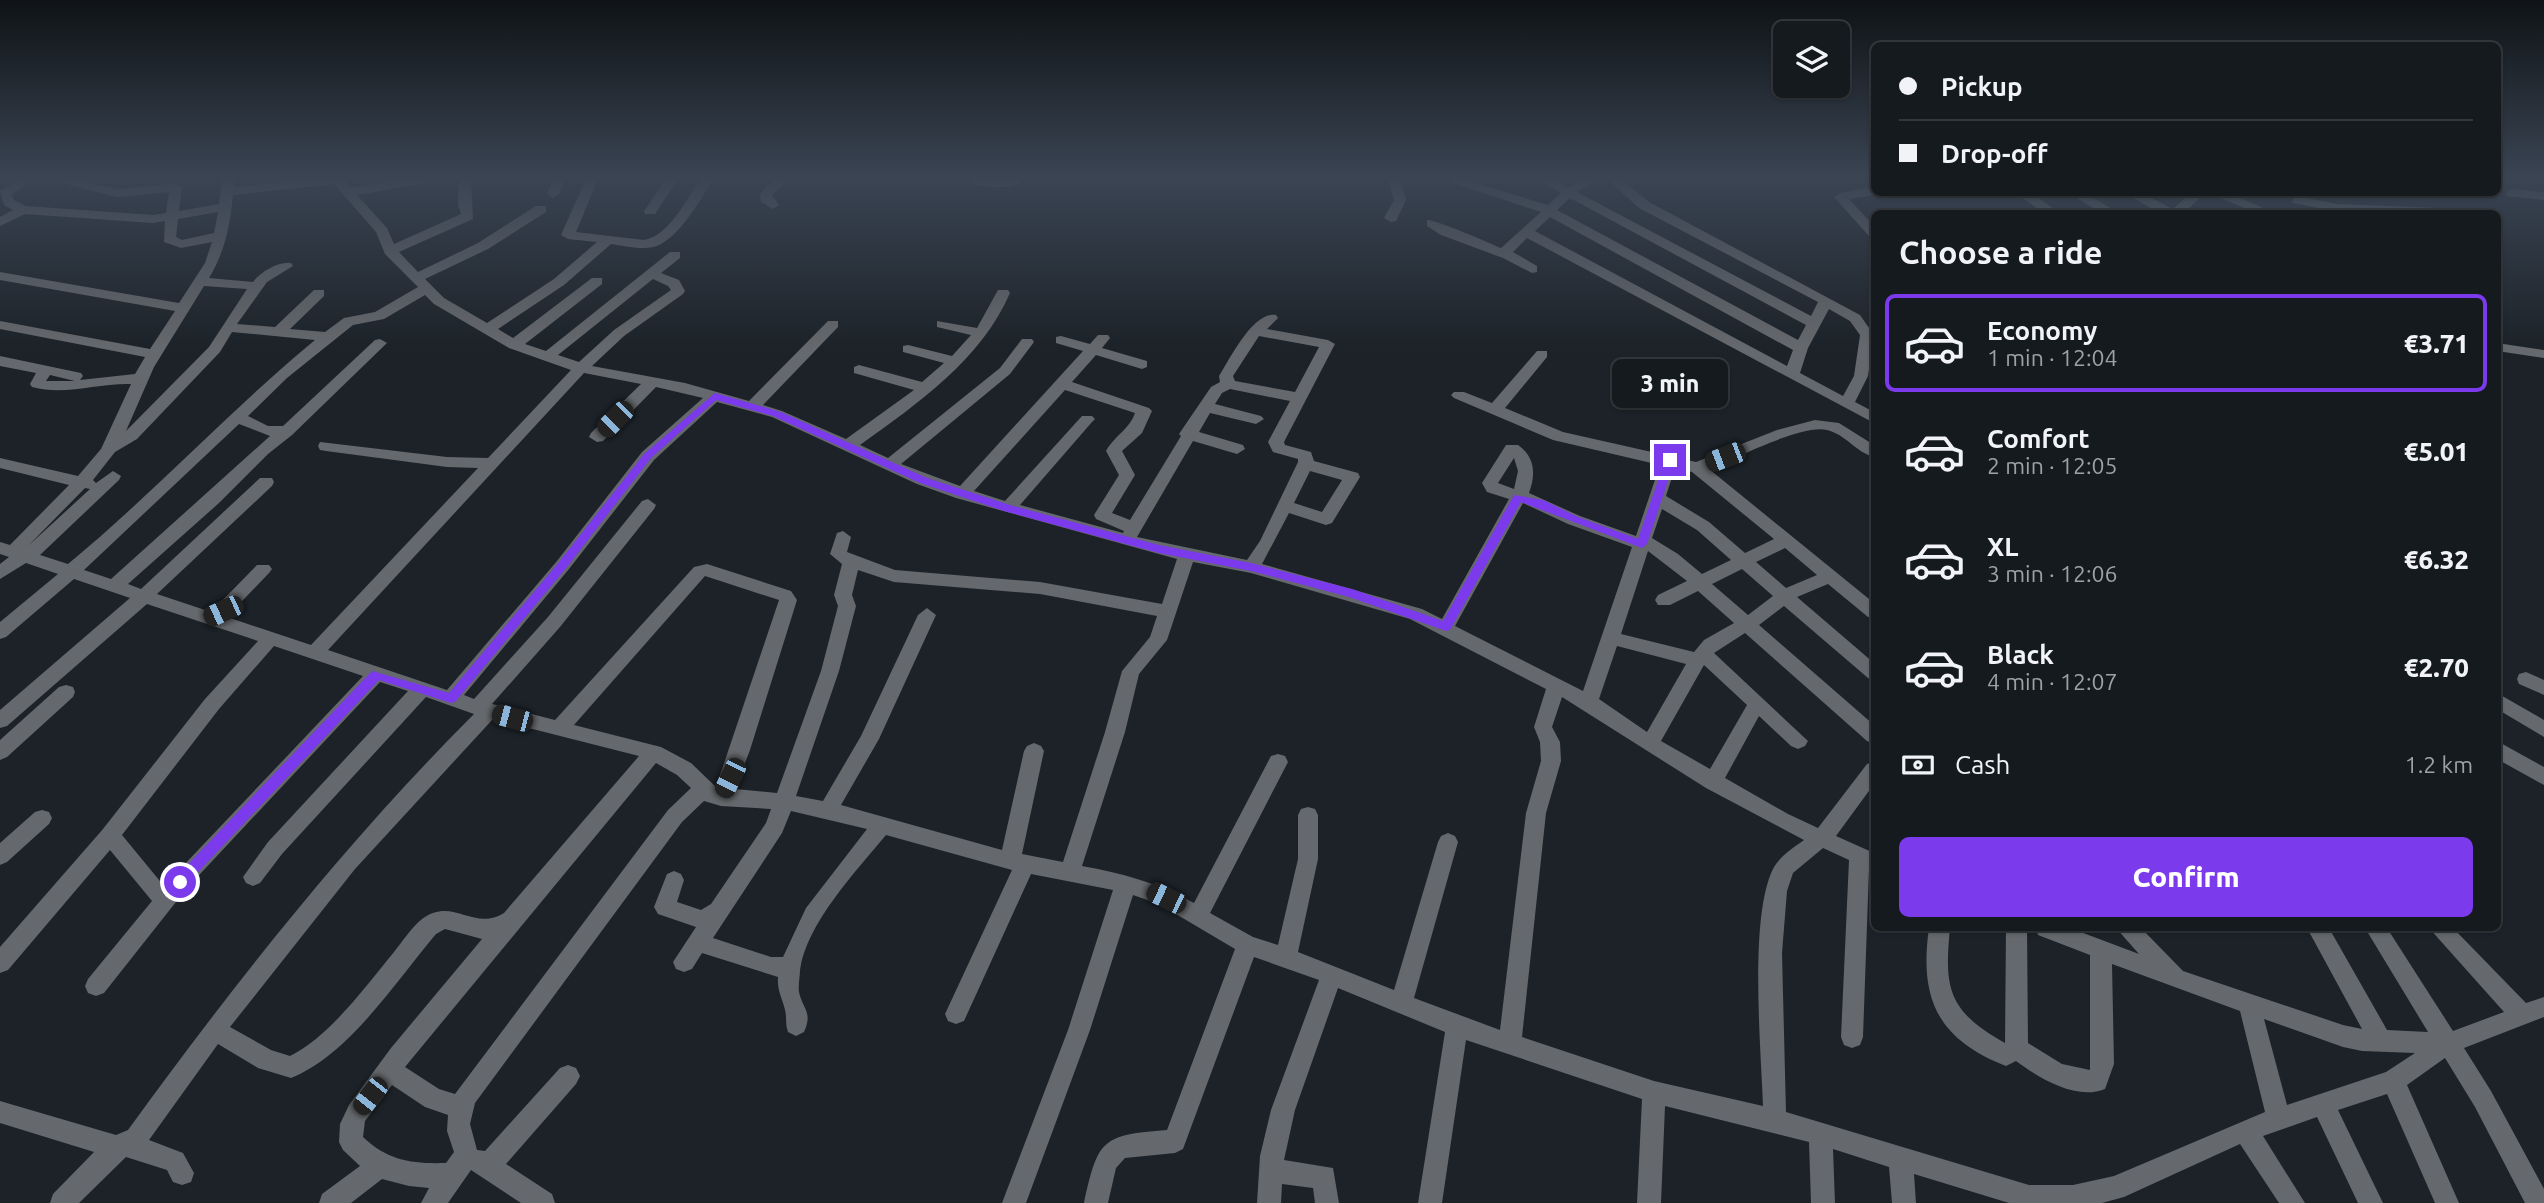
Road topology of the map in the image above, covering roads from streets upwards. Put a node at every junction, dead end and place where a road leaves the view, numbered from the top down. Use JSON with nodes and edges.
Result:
{"nodes":[{"id":1,"x":169,"y":235,"type":"edge"},
{"id":2,"x":384,"y":235,"type":"edge"},
{"id":3,"x":425,"y":235,"type":"edge"},
{"id":4,"x":500,"y":235,"type":"edge"},
{"id":5,"x":576,"y":235,"type":"edge"},
{"id":6,"x":664,"y":235,"type":"edge"},
{"id":7,"x":1454,"y":235,"type":"edge"},
{"id":8,"x":1522,"y":235,"type":"edge"},
{"id":9,"x":1532,"y":235,"type":"edge"},
{"id":10,"x":1593,"y":235,"type":"edge"},
{"id":11,"x":1649,"y":235,"type":"edge"},
{"id":12,"x":1703,"y":235,"type":"edge"},
{"id":13,"x":221,"y":236,"type":"joint"},
{"id":14,"x":608,"y":240,"type":"junction"},
{"id":15,"x":1712,"y":240,"type":"junction"},
{"id":16,"x":390,"y":251,"type":"junction"},
{"id":17,"x":675,"y":255,"type":"dead end"},
{"id":18,"x":1508,"y":255,"type":"junction"},
{"id":19,"x":1688,"y":257,"type":"junction"},
{"id":20,"x":286,"y":266,"type":"dead end"},
{"id":21,"x":1532,"y":269,"type":"dead end"},
{"id":22,"x":652,"y":274,"type":"junction"},
{"id":23,"x":0,"y":276,"type":"edge"},
{"id":24,"x":1671,"y":278,"type":"junction"},
{"id":25,"x":597,"y":281,"type":"dead end"},
{"id":26,"x":202,"y":282,"type":"junction"},
{"id":27,"x":421,"y":283,"type":"junction"},
{"id":28,"x":256,"y":286,"type":"junction"},
{"id":29,"x":319,"y":293,"type":"dead end"},
{"id":30,"x":1003,"y":293,"type":"dead end"},
{"id":31,"x":1650,"y":299,"type":"junction"},
{"id":32,"x":155,"y":301,"type":"junction"},
{"id":33,"x":1826,"y":301,"type":"junction"},
{"id":34,"x":184,"y":308,"type":"junction"},
{"id":35,"x":1271,"y":318,"type":"dead end"},
{"id":36,"x":833,"y":324,"type":"dead end"},
{"id":37,"x":942,"y":324,"type":"dead end"},
{"id":38,"x":1814,"y":324,"type":"junction"},
{"id":39,"x":0,"y":325,"type":"edge"},
{"id":40,"x":228,"y":327,"type":"junction"},
{"id":41,"x":169,"y":330,"type":"junction"},
{"id":42,"x":487,"y":330,"type":"junction"},
{"id":43,"x":279,"y":331,"type":"junction"},
{"id":44,"x":1255,"y":331,"type":"junction"},
{"id":45,"x":979,"y":332,"type":"junction"},
{"id":46,"x":1871,"y":336,"type":"edge"},
{"id":47,"x":328,"y":337,"type":"junction"},
{"id":48,"x":1061,"y":340,"type":"dead end"},
{"id":49,"x":1027,"y":342,"type":"dead end"},
{"id":50,"x":380,"y":344,"type":"dead end"},
{"id":51,"x":1097,"y":344,"type":"junction"},
{"id":52,"x":514,"y":345,"type":"junction"},
{"id":53,"x":1801,"y":348,"type":"junction"},
{"id":54,"x":2501,"y":348,"type":"edge"},
{"id":55,"x":908,"y":349,"type":"dead end"},
{"id":56,"x":154,"y":354,"type":"junction"},
{"id":57,"x":1542,"y":354,"type":"dead end"},
{"id":58,"x":2544,"y":354,"type":"edge"},
{"id":59,"x":547,"y":357,"type":"junction"},
{"id":60,"x":0,"y":361,"type":"edge"},
{"id":61,"x":953,"y":361,"type":"junction"},
{"id":62,"x":1142,"y":365,"type":"dead end"},
{"id":63,"x":581,"y":368,"type":"junction"},
{"id":64,"x":859,"y":370,"type":"dead end"},
{"id":65,"x":45,"y":371,"type":"junction"},
{"id":66,"x":1792,"y":374,"type":"junction"},
{"id":67,"x":76,"y":376,"type":"dead end"},
{"id":68,"x":138,"y":379,"type":"junction"},
{"id":69,"x":651,"y":383,"type":"junction"},
{"id":70,"x":1063,"y":384,"type":"junction"},
{"id":71,"x":1228,"y":384,"type":"junction"},
{"id":72,"x":925,"y":388,"type":"junction"},
{"id":73,"x":1459,"y":395,"type":"dead end"},
{"id":74,"x":715,"y":396,"type":"junction"},
{"id":75,"x":1299,"y":398,"type":"junction"},
{"id":76,"x":1846,"y":404,"type":"junction"},
{"id":77,"x":753,"y":406,"type":"junction"},
{"id":78,"x":1205,"y":407,"type":"junction"},
{"id":79,"x":1495,"y":410,"type":"junction"},
{"id":80,"x":1871,"y":416,"type":"edge"},
{"id":81,"x":239,"y":418,"type":"junction"},
{"id":82,"x":1087,"y":419,"type":"dead end"},
{"id":83,"x":1256,"y":419,"type":"dead end"},
{"id":84,"x":287,"y":431,"type":"junction"},
{"id":85,"x":1187,"y":434,"type":"junction"},
{"id":86,"x":597,"y":437,"type":"dead end"},
{"id":87,"x":849,"y":445,"type":"junction"},
{"id":88,"x":326,"y":446,"type":"dead end"},
{"id":89,"x":109,"y":449,"type":"junction"},
{"id":90,"x":1237,"y":449,"type":"dead end"},
{"id":91,"x":1871,"y":450,"type":"edge"},
{"id":92,"x":1670,"y":460,"type":"junction"},
{"id":93,"x":0,"y":463,"type":"edge"},
{"id":94,"x":492,"y":463,"type":"junction"},
{"id":95,"x":1305,"y":464,"type":"junction"},
{"id":96,"x":890,"y":465,"type":"junction"},
{"id":97,"x":1697,"y":468,"type":"junction"},
{"id":98,"x":82,"y":482,"type":"junction"},
{"id":99,"x":267,"y":482,"type":"dead end"},
{"id":100,"x":962,"y":494,"type":"junction"},
{"id":101,"x":1657,"y":498,"type":"junction"},
{"id":102,"x":648,"y":505,"type":"dead end"},
{"id":103,"x":1284,"y":506,"type":"junction"},
{"id":104,"x":1007,"y":508,"type":"junction"},
{"id":105,"x":1130,"y":534,"type":"junction"},
{"id":106,"x":843,"y":537,"type":"dead end"},
{"id":107,"x":1787,"y":540,"type":"junction"},
{"id":108,"x":1642,"y":542,"type":"junction"},
{"id":109,"x":577,"y":548,"type":"junction"},
{"id":110,"x":12,"y":552,"type":"edge"},
{"id":111,"x":608,"y":552,"type":"junction"},
{"id":112,"x":1186,"y":554,"type":"junction"},
{"id":113,"x":1745,"y":561,"type":"junction"},
{"id":114,"x":851,"y":562,"type":"junction"},
{"id":115,"x":1251,"y":567,"type":"junction"},
{"id":116,"x":263,"y":569,"type":"dead end"},
{"id":117,"x":73,"y":572,"type":"junction"},
{"id":118,"x":0,"y":573,"type":"edge"},
{"id":119,"x":1830,"y":576,"type":"junction"},
{"id":120,"x":1700,"y":584,"type":"junction"},
{"id":121,"x":113,"y":587,"type":"junction"},
{"id":122,"x":1784,"y":596,"type":"junction"},
{"id":123,"x":144,"y":597,"type":"junction"},
{"id":124,"x":1664,"y":600,"type":"dead end"},
{"id":125,"x":1871,"y":610,"type":"edge"},
{"id":126,"x":1167,"y":611,"type":"junction"},
{"id":127,"x":927,"y":615,"type":"dead end"},
{"id":128,"x":208,"y":618,"type":"junction"},
{"id":129,"x":1746,"y":624,"type":"junction"},
{"id":130,"x":1446,"y":627,"type":"junction"},
{"id":131,"x":0,"y":632,"type":"edge"},
{"id":132,"x":1612,"y":638,"type":"junction"},
{"id":133,"x":270,"y":639,"type":"junction"},
{"id":134,"x":315,"y":652,"type":"junction"},
{"id":135,"x":1700,"y":656,"type":"junction"},
{"id":136,"x":1871,"y":670,"type":"edge"},
{"id":137,"x":376,"y":674,"type":"junction"},
{"id":138,"x":2526,"y":679,"type":"dead end"},
{"id":139,"x":1557,"y":685,"type":"junction"},
{"id":140,"x":2544,"y":688,"type":"edge"},
{"id":141,"x":422,"y":689,"type":"junction"},
{"id":142,"x":66,"y":692,"type":"dead end"},
{"id":143,"x":451,"y":698,"type":"junction"},
{"id":144,"x":1589,"y":702,"type":"junction"},
{"id":145,"x":2501,"y":702,"type":"edge"},
{"id":146,"x":1756,"y":705,"type":"junction"},
{"id":147,"x":483,"y":710,"type":"junction"},
{"id":148,"x":2,"y":717,"type":"edge"},
{"id":149,"x":32,"y":723,"type":"junction"},
{"id":150,"x":2544,"y":729,"type":"edge"},
{"id":151,"x":558,"y":730,"type":"junction"},
{"id":152,"x":1871,"y":733,"type":"edge"},
{"id":153,"x":1798,"y":741,"type":"dead end"},
{"id":154,"x":1650,"y":744,"type":"junction"},
{"id":155,"x":1034,"y":751,"type":"dead end"},
{"id":156,"x":2501,"y":751,"type":"edge"},
{"id":157,"x":0,"y":752,"type":"edge"},
{"id":158,"x":654,"y":752,"type":"junction"},
{"id":159,"x":1278,"y":762,"type":"dead end"},
{"id":160,"x":1871,"y":774,"type":"edge"},
{"id":161,"x":2544,"y":777,"type":"edge"},
{"id":162,"x":1713,"y":782,"type":"junction"},
{"id":163,"x":712,"y":794,"type":"junction"},
{"id":164,"x":786,"y":802,"type":"junction"},
{"id":165,"x":828,"y":810,"type":"junction"},
{"id":166,"x":1308,"y":815,"type":"dead end"},
{"id":167,"x":42,"y":818,"type":"dead end"},
{"id":168,"x":882,"y":825,"type":"junction"},
{"id":169,"x":110,"y":835,"type":"junction"},
{"id":170,"x":1821,"y":838,"type":"junction"},
{"id":171,"x":1448,"y":842,"type":"dead end"},
{"id":172,"x":0,"y":856,"type":"edge"},
{"id":173,"x":1866,"y":858,"type":"edge"},
{"id":174,"x":1018,"y":862,"type":"junction"},
{"id":175,"x":1070,"y":871,"type":"junction"},
{"id":176,"x":253,"y":877,"type":"dead end"},
{"id":177,"x":674,"y":880,"type":"dead end"},
{"id":178,"x":1126,"y":883,"type":"junction"},
{"id":179,"x":164,"y":901,"type":"junction"},
{"id":180,"x":721,"y":909,"type":"junction"},
{"id":181,"x":1198,"y":916,"type":"junction"},
{"id":182,"x":511,"y":920,"type":"junction"},
{"id":183,"x":1939,"y":931,"type":"edge"},
{"id":184,"x":2017,"y":931,"type":"edge"},
{"id":185,"x":2054,"y":931,"type":"edge"},
{"id":186,"x":2130,"y":931,"type":"edge"},
{"id":187,"x":2320,"y":931,"type":"edge"},
{"id":188,"x":2378,"y":931,"type":"edge"},
{"id":189,"x":2443,"y":931,"type":"edge"},
{"id":190,"x":697,"y":942,"type":"junction"},
{"id":191,"x":1247,"y":945,"type":"junction"},
{"id":192,"x":2101,"y":949,"type":"junction"},
{"id":193,"x":1286,"y":957,"type":"junction"},
{"id":194,"x":684,"y":962,"type":"dead end"},
{"id":195,"x":0,"y":963,"type":"edge"},
{"id":196,"x":789,"y":967,"type":"junction"},
{"id":197,"x":1332,"y":975,"type":"junction"},
{"id":198,"x":2177,"y":979,"type":"junction"},
{"id":199,"x":96,"y":986,"type":"dead end"},
{"id":200,"x":1401,"y":1004,"type":"junction"},
{"id":201,"x":2249,"y":1004,"type":"junction"},
{"id":202,"x":2533,"y":1012,"type":"edge"},
{"id":203,"x":956,"y":1014,"type":"dead end"},
{"id":204,"x":796,"y":1025,"type":"dead end"},
{"id":205,"x":1457,"y":1026,"type":"junction"},
{"id":206,"x":216,"y":1031,"type":"junction"},
{"id":207,"x":1853,"y":1037,"type":"dead end"},
{"id":208,"x":2381,"y":1041,"type":"junction"},
{"id":209,"x":1510,"y":1042,"type":"junction"},
{"id":210,"x":2448,"y":1043,"type":"junction"},
{"id":211,"x":2017,"y":1048,"type":"junction"},
{"id":212,"x":388,"y":1070,"type":"junction"},
{"id":213,"x":568,"y":1076,"type":"dead end"},
{"id":214,"x":2393,"y":1081,"type":"junction"},
{"id":215,"x":1654,"y":1091,"type":"junction"},
{"id":216,"x":2324,"y":1106,"type":"junction"},
{"id":217,"x":461,"y":1107,"type":"junction"},
{"id":218,"x":3,"y":1118,"type":"edge"},
{"id":219,"x":2279,"y":1119,"type":"junction"},
{"id":220,"x":1775,"y":1120,"type":"junction"},
{"id":221,"x":2245,"y":1130,"type":"junction"},
{"id":222,"x":1821,"y":1134,"type":"junction"},
{"id":223,"x":121,"y":1146,"type":"junction"},
{"id":224,"x":467,"y":1154,"type":"junction"},
{"id":225,"x":1901,"y":1161,"type":"junction"},
{"id":226,"x":488,"y":1166,"type":"junction"},
{"id":227,"x":378,"y":1167,"type":"junction"},
{"id":228,"x":1271,"y":1170,"type":"junction"},
{"id":229,"x":182,"y":1173,"type":"dead end"},
{"id":230,"x":452,"y":1175,"type":"junction"},
{"id":231,"x":2030,"y":1200,"type":"edge"},
{"id":232,"x":62,"y":1203,"type":"edge"},
{"id":233,"x":331,"y":1203,"type":"edge"},
{"id":234,"x":433,"y":1203,"type":"edge"},
{"id":235,"x":543,"y":1203,"type":"edge"},
{"id":236,"x":1014,"y":1203,"type":"edge"},
{"id":237,"x":1096,"y":1203,"type":"edge"},
{"id":238,"x":1269,"y":1203,"type":"edge"},
{"id":239,"x":1327,"y":1203,"type":"edge"},
{"id":240,"x":1430,"y":1203,"type":"edge"},
{"id":241,"x":1649,"y":1203,"type":"edge"},
{"id":242,"x":1824,"y":1203,"type":"edge"},
{"id":243,"x":1904,"y":1203,"type":"edge"},
{"id":244,"x":2293,"y":1203,"type":"edge"},
{"id":245,"x":2371,"y":1203,"type":"edge"},
{"id":246,"x":2447,"y":1203,"type":"edge"},
{"id":247,"x":2538,"y":1203,"type":"edge"}],
"edges":[{"from":1,"to":13,"type":"street"},
{"from":2,"to":16,"type":"street"},
{"from":3,"to":16,"type":"street"},
{"from":4,"to":27,"type":"street"},
{"from":5,"to":14,"type":"street"},
{"from":6,"to":14,"type":"street"},
{"from":7,"to":18,"type":"street"},
{"from":8,"to":18,"type":"street"},
{"from":9,"to":31,"type":"street"},
{"from":10,"to":24,"type":"street"},
{"from":11,"to":19,"type":"street"},
{"from":12,"to":15,"type":"street"},
{"from":13,"to":26,"type":"street"},
{"from":14,"to":42,"type":"street"},
{"from":15,"to":19,"type":"street"},
{"from":15,"to":33,"type":"street"},
{"from":16,"to":27,"type":"street"},
{"from":17,"to":22,"type":"street"},
{"from":18,"to":21,"type":"street"},
{"from":19,"to":24,"type":"street"},
{"from":19,"to":38,"type":"street"},
{"from":20,"to":28,"type":"street"},
{"from":22,"to":59,"type":"street"},
{"from":22,"to":63,"type":"street"},
{"from":23,"to":32,"type":"street"},
{"from":24,"to":31,"type":"street"},
{"from":24,"to":53,"type":"street"},
{"from":25,"to":52,"type":"street"},
{"from":26,"to":28,"type":"street"},
{"from":26,"to":34,"type":"street"},
{"from":27,"to":42,"type":"street"},
{"from":27,"to":47,"type":"street"},
{"from":28,"to":40,"type":"street"},
{"from":29,"to":43,"type":"street"},
{"from":30,"to":45,"type":"street"},
{"from":31,"to":66,"type":"street"},
{"from":32,"to":34,"type":"street"},
{"from":32,"to":41,"type":"street"},
{"from":33,"to":38,"type":"street"},
{"from":33,"to":46,"type":"street"},
{"from":34,"to":41,"type":"street"},
{"from":35,"to":44,"type":"street"},
{"from":36,"to":77,"type":"street"},
{"from":37,"to":45,"type":"street"},
{"from":38,"to":53,"type":"street"},
{"from":39,"to":56,"type":"street"},
{"from":40,"to":43,"type":"street"},
{"from":40,"to":89,"type":"street"},
{"from":41,"to":56,"type":"street"},
{"from":42,"to":52,"type":"street"},
{"from":43,"to":47,"type":"street"},
{"from":44,"to":71,"type":"street"},
{"from":44,"to":75,"type":"street"},
{"from":45,"to":61,"type":"street"},
{"from":46,"to":76,"type":"street"},
{"from":47,"to":81,"type":"street"},
{"from":48,"to":51,"type":"street"},
{"from":49,"to":96,"type":"street"},
{"from":50,"to":84,"type":"street"},
{"from":51,"to":62,"type":"street"},
{"from":51,"to":70,"type":"street"},
{"from":52,"to":59,"type":"street"},
{"from":53,"to":66,"type":"street"},
{"from":54,"to":58,"type":"street"},
{"from":55,"to":61,"type":"street"},
{"from":56,"to":68,"type":"street"},
{"from":57,"to":79,"type":"street"},
{"from":59,"to":63,"type":"street"},
{"from":60,"to":65,"type":"street"},
{"from":61,"to":72,"type":"street"},
{"from":63,"to":69,"type":"street"},
{"from":63,"to":94,"type":"street"},
{"from":64,"to":72,"type":"street"},
{"from":65,"to":67,"type":"street"},
{"from":65,"to":68,"type":"street"},
{"from":66,"to":76,"type":"street"},
{"from":68,"to":89,"type":"street"},
{"from":69,"to":74,"type":"street"},
{"from":69,"to":86,"type":"street"},
{"from":70,"to":100,"type":"street"},
{"from":70,"to":105,"type":"street"},
{"from":71,"to":75,"type":"street"},
{"from":71,"to":78,"type":"street"},
{"from":72,"to":87,"type":"street"},
{"from":73,"to":79,"type":"street"},
{"from":74,"to":77,"type":"street"},
{"from":74,"to":109,"type":"street"},
{"from":75,"to":95,"type":"street"},
{"from":76,"to":80,"type":"street"},
{"from":77,"to":87,"type":"street"},
{"from":78,"to":83,"type":"street"},
{"from":78,"to":85,"type":"street"},
{"from":79,"to":92,"type":"street"},
{"from":81,"to":84,"type":"street"},
{"from":81,"to":117,"type":"street"},
{"from":82,"to":104,"type":"street"},
{"from":84,"to":121,"type":"street"},
{"from":85,"to":90,"type":"street"},
{"from":85,"to":105,"type":"street"},
{"from":87,"to":96,"type":"street"},
{"from":88,"to":94,"type":"street"},
{"from":89,"to":98,"type":"street"},
{"from":91,"to":97,"type":"street"},
{"from":92,"to":97,"type":"street"},
{"from":92,"to":101,"type":"street"},
{"from":93,"to":98,"type":"street"},
{"from":94,"to":134,"type":"street"},
{"from":95,"to":103,"type":"street"},
{"from":95,"to":103,"type":"street"},
{"from":96,"to":100,"type":"street"},
{"from":97,"to":107,"type":"street"},
{"from":98,"to":110,"type":"street"},
{"from":98,"to":110,"type":"street"},
{"from":99,"to":123,"type":"street"},
{"from":100,"to":104,"type":"street"},
{"from":101,"to":108,"type":"street"},
{"from":101,"to":113,"type":"street"},
{"from":102,"to":111,"type":"street"},
{"from":103,"to":115,"type":"street"},
{"from":104,"to":105,"type":"street"},
{"from":105,"to":112,"type":"street"},
{"from":106,"to":114,"type":"street"},
{"from":107,"to":113,"type":"street"},
{"from":107,"to":119,"type":"street"},
{"from":108,"to":120,"type":"street"},
{"from":108,"to":130,"type":"street"},
{"from":108,"to":132,"type":"street"},
{"from":109,"to":111,"type":"street"},
{"from":109,"to":143,"type":"street"},
{"from":110,"to":117,"type":"street"},
{"from":110,"to":118,"type":"street"},
{"from":111,"to":147,"type":"street"},
{"from":112,"to":115,"type":"street"},
{"from":112,"to":126,"type":"street"},
{"from":113,"to":120,"type":"street"},
{"from":113,"to":122,"type":"street"},
{"from":114,"to":126,"type":"street"},
{"from":114,"to":164,"type":"street"},
{"from":115,"to":130,"type":"street"},
{"from":116,"to":128,"type":"street"},
{"from":117,"to":121,"type":"street"},
{"from":117,"to":131,"type":"street"},
{"from":119,"to":122,"type":"street"},
{"from":119,"to":125,"type":"street"},
{"from":120,"to":124,"type":"street"},
{"from":120,"to":129,"type":"street"},
{"from":121,"to":123,"type":"street"},
{"from":122,"to":129,"type":"street"},
{"from":122,"to":136,"type":"street"},
{"from":123,"to":128,"type":"street"},
{"from":123,"to":148,"type":"street"},
{"from":126,"to":175,"type":"street"},
{"from":127,"to":165,"type":"street"},
{"from":128,"to":133,"type":"street"},
{"from":129,"to":135,"type":"street"},
{"from":129,"to":152,"type":"street"},
{"from":130,"to":139,"type":"street"},
{"from":132,"to":135,"type":"street"},
{"from":132,"to":144,"type":"street"},
{"from":133,"to":134,"type":"street"},
{"from":133,"to":169,"type":"street"},
{"from":134,"to":137,"type":"street"},
{"from":135,"to":146,"type":"street"},
{"from":135,"to":154,"type":"street"},
{"from":137,"to":141,"type":"street"},
{"from":137,"to":179,"type":"street"},
{"from":138,"to":140,"type":"street"},
{"from":139,"to":144,"type":"street"},
{"from":139,"to":209,"type":"street"},
{"from":141,"to":143,"type":"street"},
{"from":141,"to":176,"type":"street"},
{"from":142,"to":149,"type":"street"},
{"from":143,"to":147,"type":"street"},
{"from":144,"to":154,"type":"street"},
{"from":145,"to":150,"type":"street"},
{"from":146,"to":153,"type":"street"},
{"from":146,"to":162,"type":"street"},
{"from":147,"to":151,"type":"street"},
{"from":147,"to":206,"type":"street"},
{"from":148,"to":149,"type":"street"},
{"from":149,"to":157,"type":"street"},
{"from":151,"to":158,"type":"street"},
{"from":151,"to":163,"type":"street"},
{"from":154,"to":162,"type":"street"},
{"from":155,"to":174,"type":"street"},
{"from":156,"to":161,"type":"street"},
{"from":158,"to":163,"type":"street"},
{"from":158,"to":182,"type":"street"},
{"from":159,"to":181,"type":"street"},
{"from":160,"to":170,"type":"street"},
{"from":162,"to":170,"type":"street"},
{"from":163,"to":164,"type":"street"},
{"from":163,"to":217,"type":"street"},
{"from":164,"to":165,"type":"street"},
{"from":164,"to":180,"type":"street"},
{"from":165,"to":168,"type":"street"},
{"from":166,"to":193,"type":"street"},
{"from":167,"to":172,"type":"street"},
{"from":168,"to":174,"type":"street"},
{"from":168,"to":196,"type":"street"},
{"from":169,"to":179,"type":"street"},
{"from":169,"to":195,"type":"street"},
{"from":170,"to":173,"type":"street"},
{"from":170,"to":220,"type":"street"},
{"from":171,"to":200,"type":"street"},
{"from":173,"to":207,"type":"street"},
{"from":174,"to":175,"type":"street"},
{"from":174,"to":203,"type":"street"},
{"from":175,"to":178,"type":"street"},
{"from":177,"to":180,"type":"street"},
{"from":178,"to":181,"type":"street"},
{"from":178,"to":236,"type":"street"},
{"from":179,"to":199,"type":"street"},
{"from":180,"to":190,"type":"street"},
{"from":181,"to":191,"type":"street"},
{"from":182,"to":206,"type":"street"},
{"from":182,"to":212,"type":"street"},
{"from":183,"to":211,"type":"street"},
{"from":184,"to":211,"type":"street"},
{"from":185,"to":192,"type":"street"},
{"from":186,"to":198,"type":"street"},
{"from":187,"to":208,"type":"street"},
{"from":188,"to":210,"type":"street"},
{"from":189,"to":202,"type":"street"},
{"from":190,"to":194,"type":"street"},
{"from":190,"to":196,"type":"street"},
{"from":191,"to":193,"type":"street"},
{"from":191,"to":237,"type":"street"},
{"from":192,"to":198,"type":"street"},
{"from":192,"to":211,"type":"street"},
{"from":193,"to":197,"type":"street"},
{"from":196,"to":204,"type":"street"},
{"from":197,"to":200,"type":"street"},
{"from":197,"to":228,"type":"street"},
{"from":198,"to":201,"type":"street"},
{"from":200,"to":205,"type":"street"},
{"from":201,"to":208,"type":"street"},
{"from":201,"to":219,"type":"street"},
{"from":202,"to":210,"type":"street"},
{"from":205,"to":209,"type":"street"},
{"from":205,"to":240,"type":"street"},
{"from":206,"to":223,"type":"street"},
{"from":208,"to":210,"type":"street"},
{"from":209,"to":215,"type":"street"},
{"from":210,"to":214,"type":"street"},
{"from":210,"to":247,"type":"street"},
{"from":212,"to":217,"type":"street"},
{"from":212,"to":227,"type":"street"},
{"from":213,"to":226,"type":"street"},
{"from":214,"to":216,"type":"street"},
{"from":214,"to":246,"type":"street"},
{"from":215,"to":220,"type":"street"},
{"from":215,"to":241,"type":"street"},
{"from":216,"to":219,"type":"street"},
{"from":216,"to":245,"type":"street"},
{"from":217,"to":224,"type":"street"},
{"from":218,"to":223,"type":"street"},
{"from":219,"to":221,"type":"street"},
{"from":220,"to":222,"type":"street"},
{"from":221,"to":231,"type":"street"},
{"from":221,"to":244,"type":"street"},
{"from":222,"to":225,"type":"street"},
{"from":222,"to":242,"type":"street"},
{"from":223,"to":229,"type":"street"},
{"from":223,"to":232,"type":"street"},
{"from":224,"to":226,"type":"street"},
{"from":224,"to":230,"type":"street"},
{"from":225,"to":231,"type":"street"},
{"from":225,"to":243,"type":"street"},
{"from":226,"to":235,"type":"street"},
{"from":227,"to":230,"type":"street"},
{"from":227,"to":233,"type":"street"},
{"from":228,"to":238,"type":"street"},
{"from":228,"to":239,"type":"street"},
{"from":230,"to":234,"type":"street"}]}
